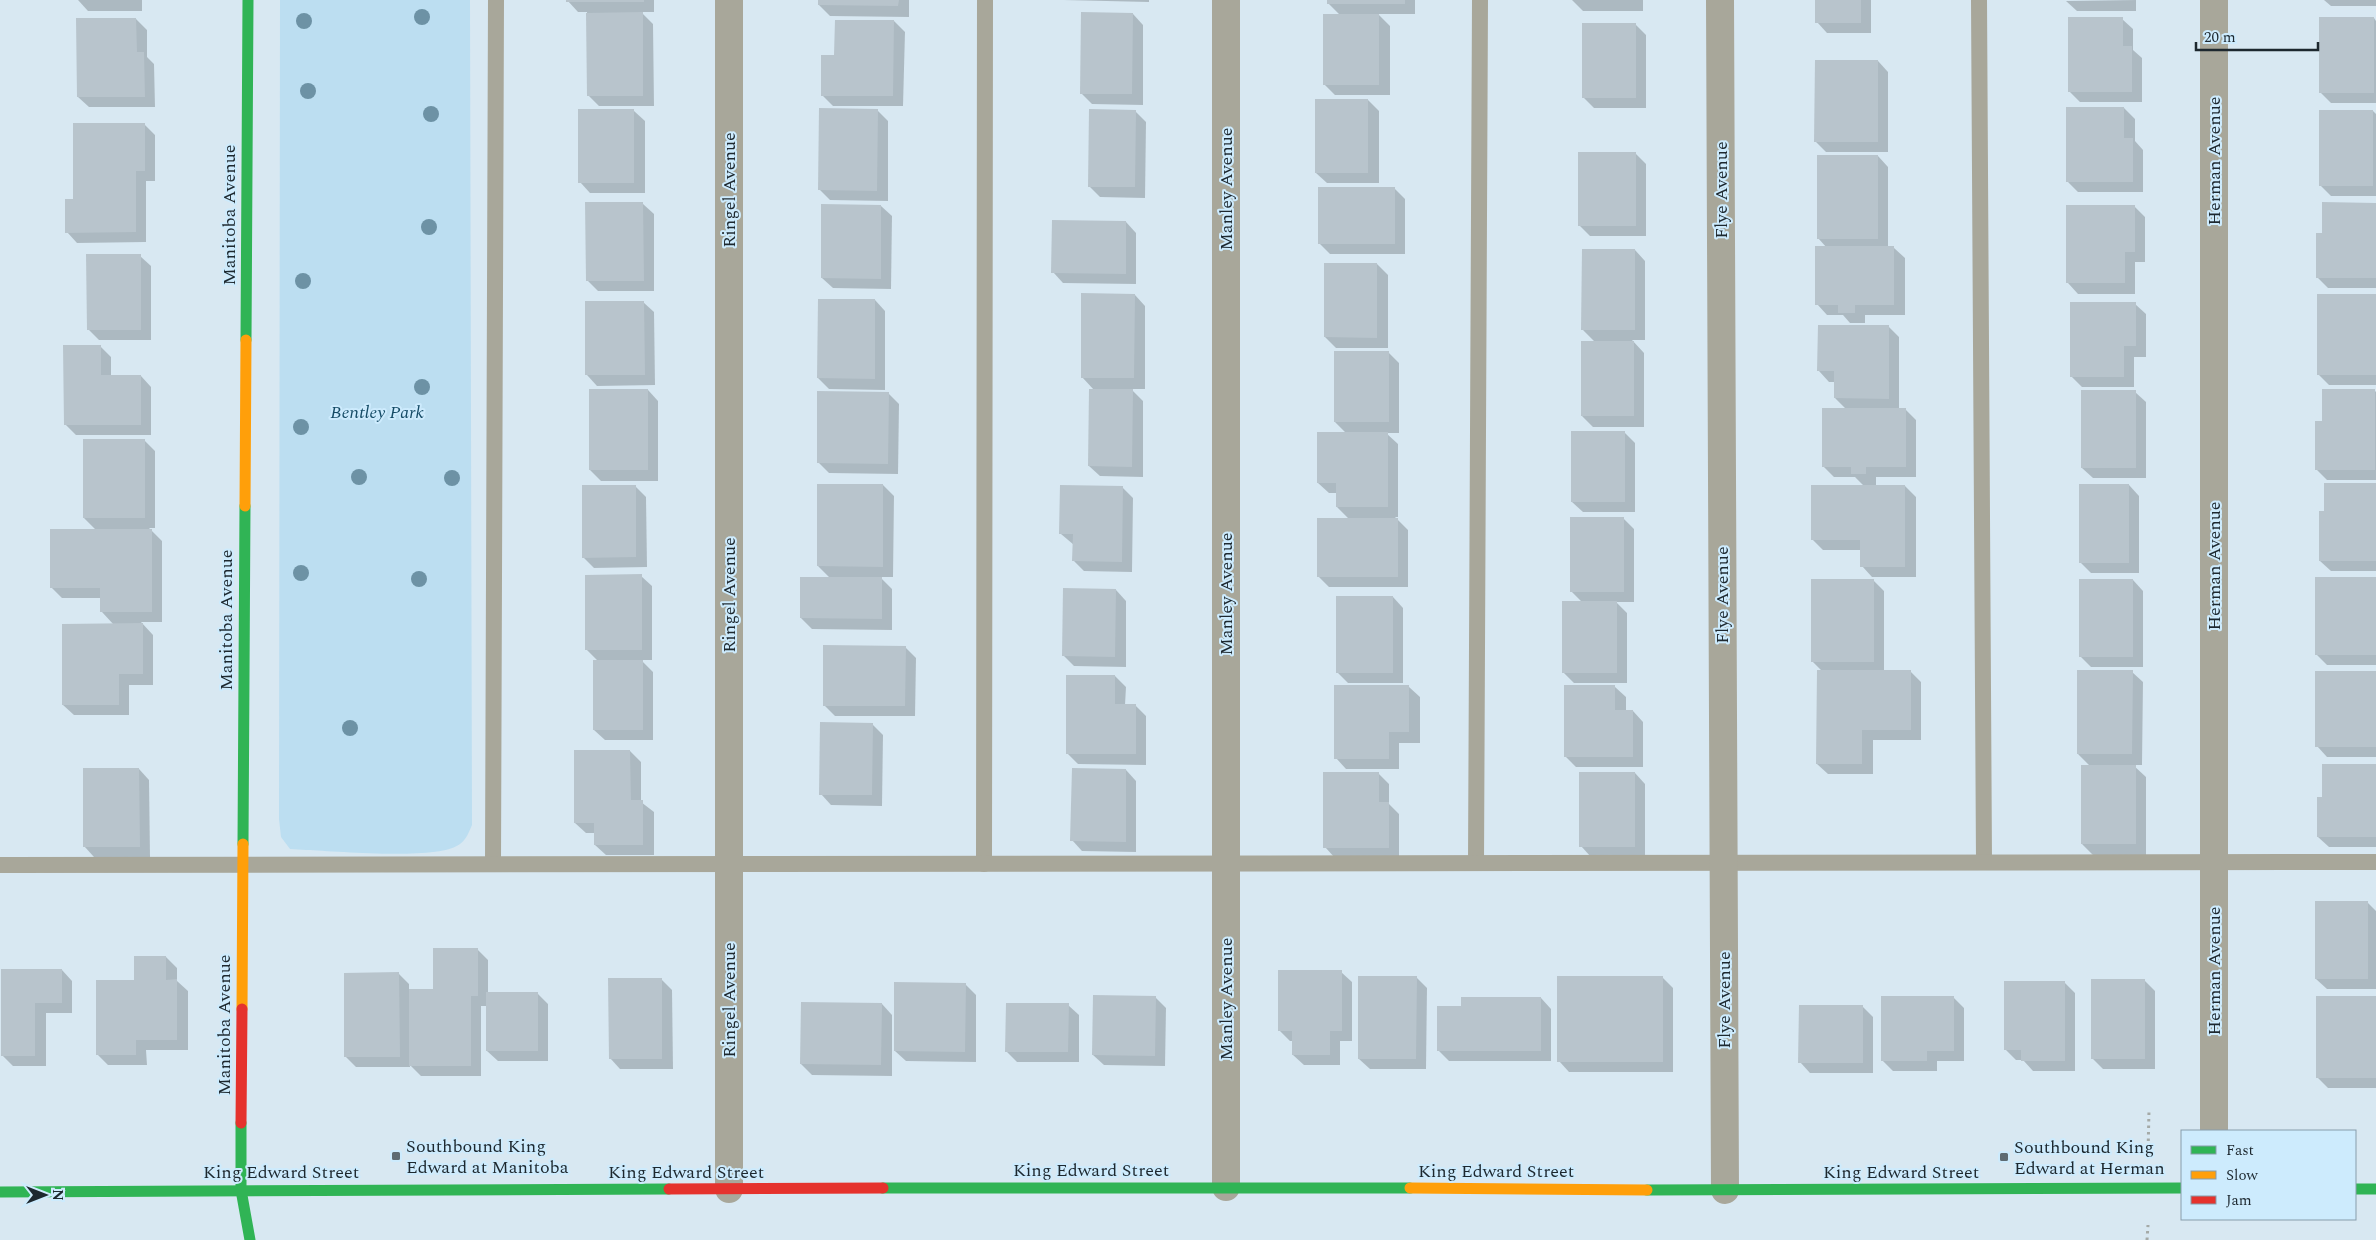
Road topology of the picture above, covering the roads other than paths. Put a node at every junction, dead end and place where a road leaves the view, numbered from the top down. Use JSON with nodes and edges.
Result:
{"nodes":[{"id":1,"x":248,"y":0,"type":"edge"},
{"id":2,"x":496,"y":0,"type":"edge"},
{"id":3,"x":729,"y":0,"type":"edge"},
{"id":4,"x":985,"y":0,"type":"edge"},
{"id":5,"x":1226,"y":0,"type":"edge"},
{"id":6,"x":1480,"y":0,"type":"edge"},
{"id":7,"x":1720,"y":0,"type":"edge"},
{"id":8,"x":1978,"y":0,"type":"edge"},
{"id":9,"x":2214,"y":0,"type":"edge"},
{"id":10,"x":1984,"y":862,"type":"junction"},
{"id":11,"x":2214,"y":862,"type":"junction"},
{"id":12,"x":2376,"y":862,"type":"edge"},
{"id":13,"x":1226,"y":863,"type":"junction"},
{"id":14,"x":1476,"y":863,"type":"junction"},
{"id":15,"x":1723,"y":863,"type":"junction"},
{"id":16,"x":493,"y":864,"type":"junction"},
{"id":17,"x":729,"y":864,"type":"junction"},
{"id":18,"x":984,"y":864,"type":"junction"},
{"id":19,"x":0,"y":865,"type":"edge"},
{"id":20,"x":242,"y":865,"type":"junction"},
{"id":21,"x":2214,"y":1130,"type":"edge"},
{"id":22,"x":1226,"y":1187,"type":"junction"},
{"id":23,"x":2181,"y":1188,"type":"edge"},
{"id":24,"x":729,"y":1189,"type":"junction"},
{"id":25,"x":2356,"y":1189,"type":"edge"},
{"id":26,"x":2376,"y":1189,"type":"edge"},
{"id":27,"x":241,"y":1190,"type":"junction"},
{"id":28,"x":1725,"y":1190,"type":"junction"},
{"id":29,"x":0,"y":1192,"type":"edge"},
{"id":30,"x":250,"y":1240,"type":"edge"}],
"edges":[{"from":1,"to":20,"type":"street","name":"Manitoba Avenue"},
{"from":2,"to":16,"type":"lane"},
{"from":3,"to":17,"type":"street","name":"Ringel Avenue"},
{"from":4,"to":18,"type":"lane"},
{"from":5,"to":13,"type":"street","name":"Manley Avenue"},
{"from":6,"to":14,"type":"lane"},
{"from":7,"to":15,"type":"street","name":"Flye Avenue"},
{"from":8,"to":10,"type":"lane"},
{"from":9,"to":11,"type":"street","name":"Herman Avenue"},
{"from":10,"to":11,"type":"lane"},
{"from":10,"to":15,"type":"lane"},
{"from":11,"to":12,"type":"lane"},
{"from":11,"to":21,"type":"street","name":"Herman Avenue"},
{"from":13,"to":14,"type":"lane"},
{"from":13,"to":18,"type":"lane"},
{"from":13,"to":22,"type":"street","name":"Manley Avenue"},
{"from":14,"to":15,"type":"lane"},
{"from":15,"to":28,"type":"street","name":"Flye Avenue"},
{"from":16,"to":17,"type":"lane"},
{"from":16,"to":20,"type":"lane"},
{"from":17,"to":18,"type":"lane"},
{"from":17,"to":24,"type":"street","name":"Ringel Avenue"},
{"from":19,"to":20,"type":"lane"},
{"from":20,"to":27,"type":"street","name":"Manitoba Avenue"},
{"from":22,"to":24,"type":"street","name":"King Edward Street"},
{"from":22,"to":28,"type":"street","name":"King Edward Street"},
{"from":23,"to":28,"type":"street","name":"King Edward Street"},
{"from":24,"to":27,"type":"street","name":"King Edward Street"},
{"from":25,"to":26,"type":"street"},
{"from":27,"to":29,"type":"street","name":"King Edward Street"},
{"from":27,"to":30,"type":"street","name":"Manitoba Avenue"}]}
